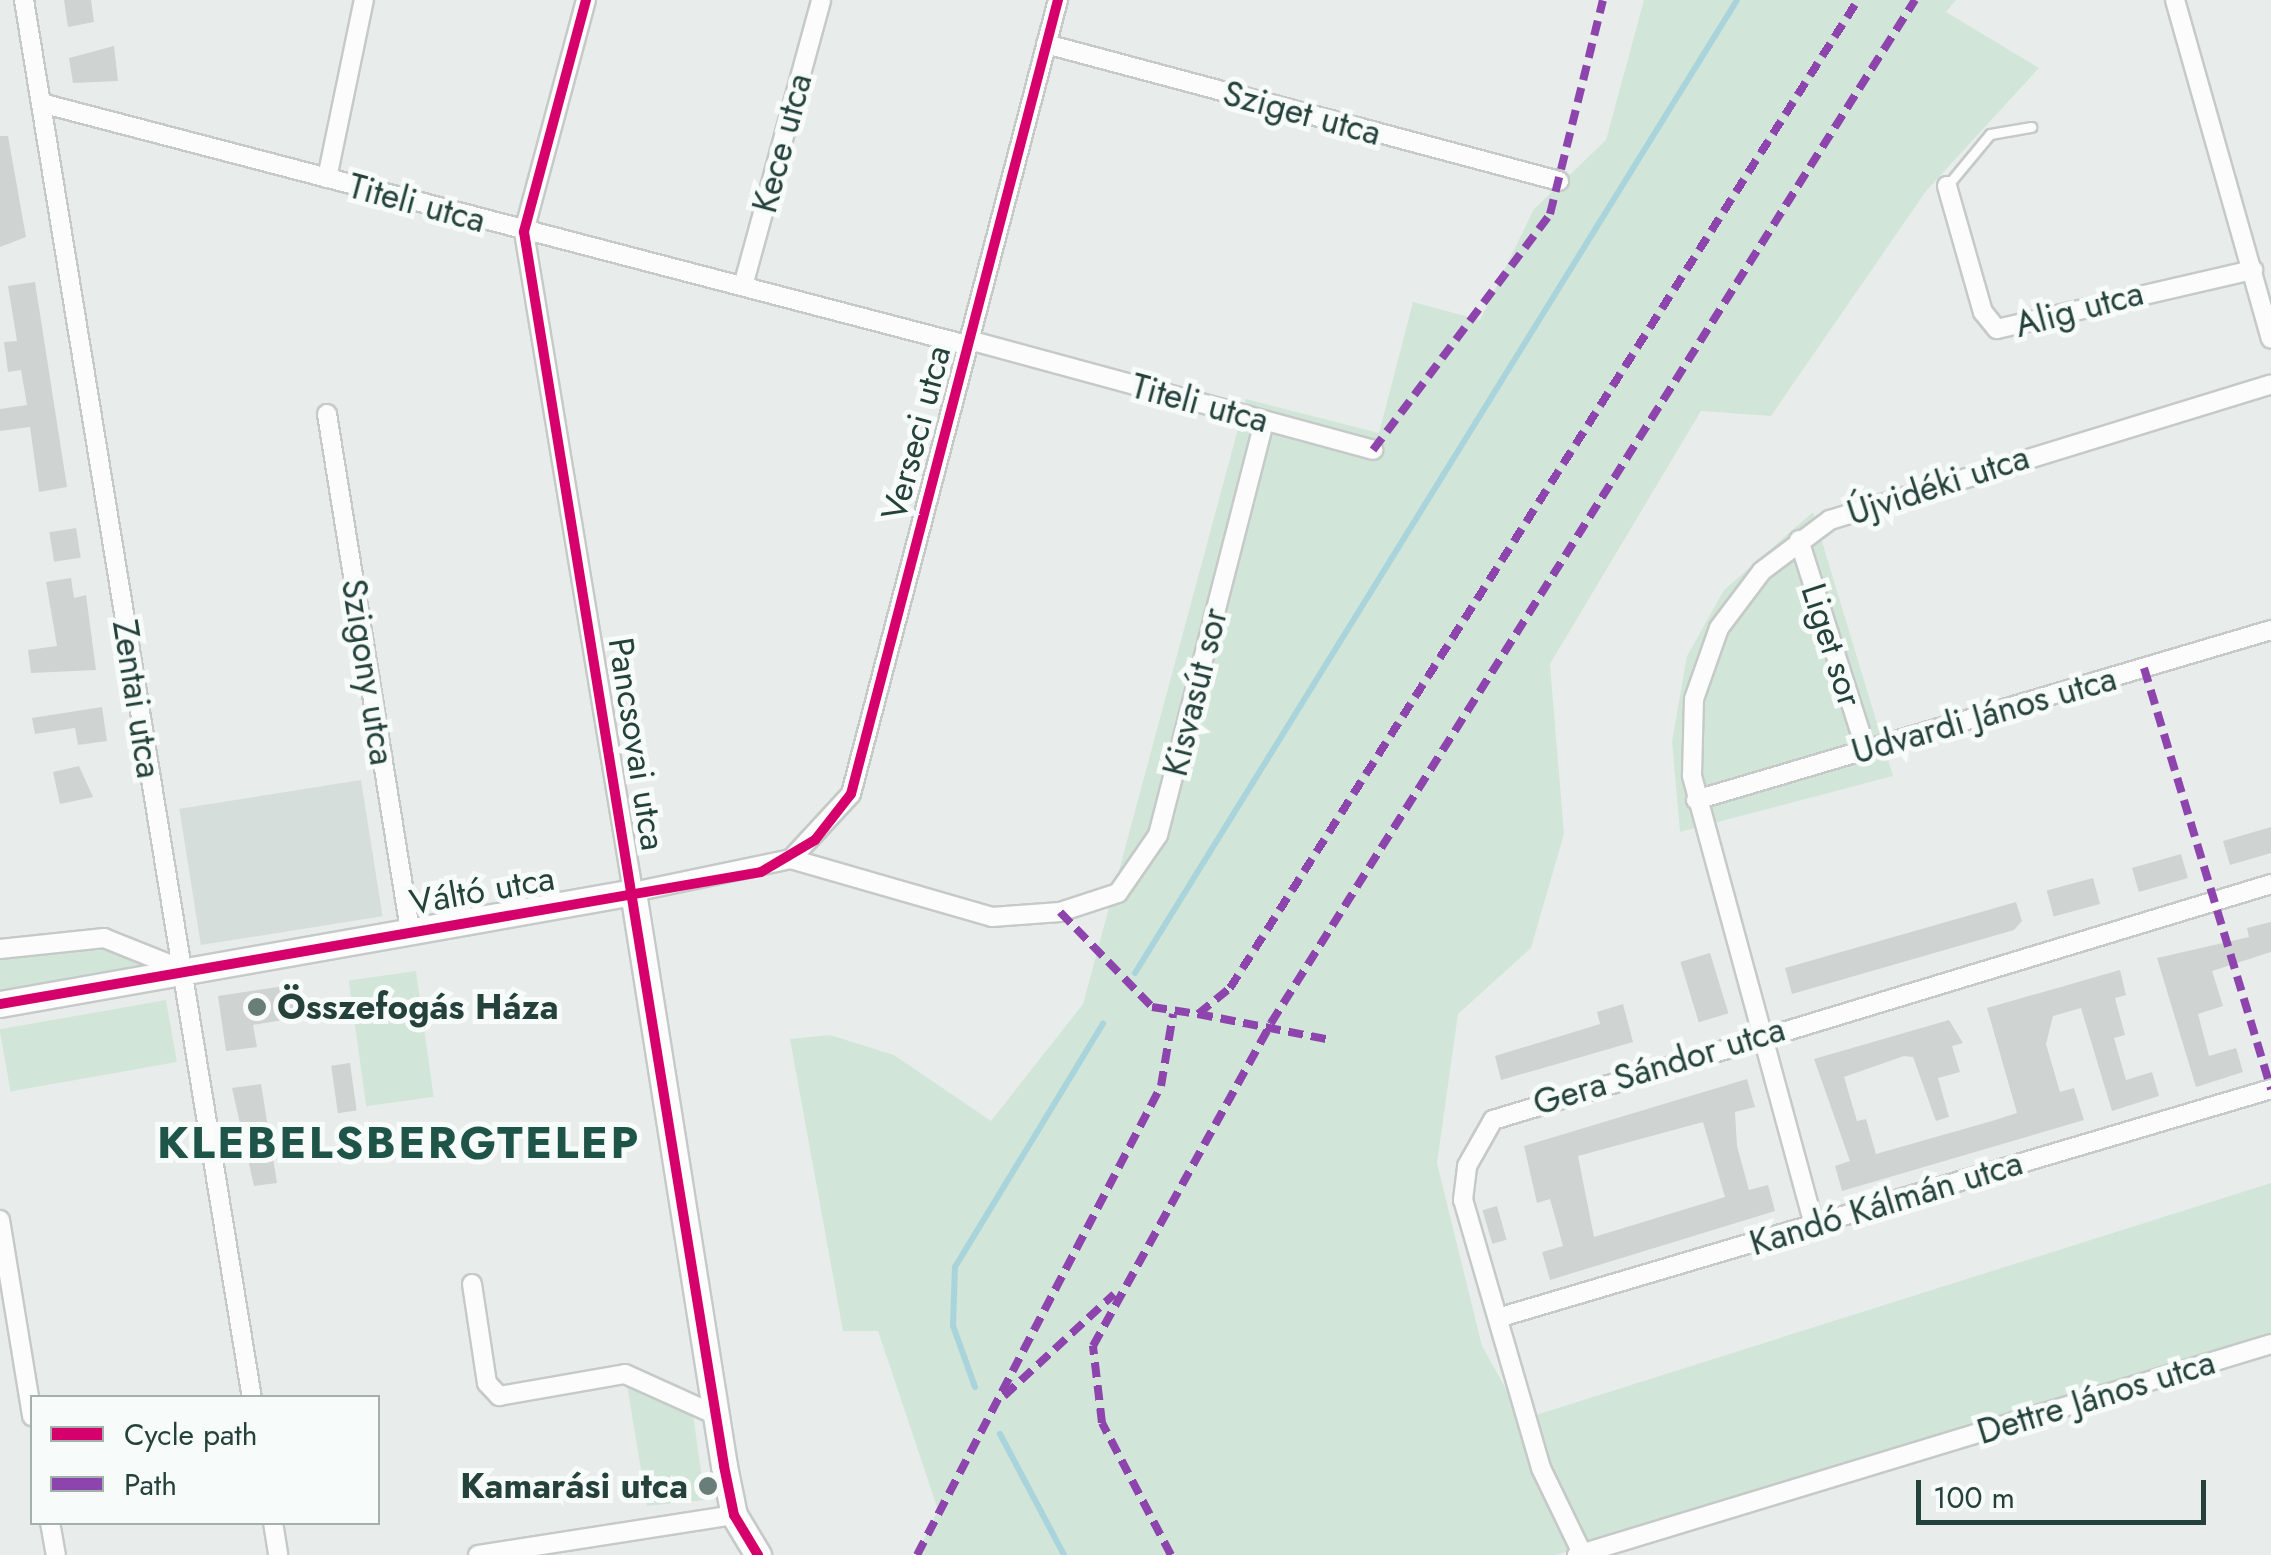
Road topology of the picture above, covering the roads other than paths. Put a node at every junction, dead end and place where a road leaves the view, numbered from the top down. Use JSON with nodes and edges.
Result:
{"nodes":[{"id":1,"x":24,"y":0,"type":"edge"},
{"id":2,"x":364,"y":0,"type":"edge"},
{"id":3,"x":586,"y":0,"type":"edge"},
{"id":4,"x":821,"y":0,"type":"edge"},
{"id":5,"x":1058,"y":0,"type":"edge"},
{"id":6,"x":2175,"y":0,"type":"edge"},
{"id":7,"x":1046,"y":44,"type":"junction"},
{"id":8,"x":41,"y":102,"type":"junction"},
{"id":9,"x":2031,"y":126,"type":"dead end"},
{"id":10,"x":326,"y":178,"type":"junction"},
{"id":11,"x":1559,"y":182,"type":"dead end"},
{"id":12,"x":1946,"y":186,"type":"joint"},
{"id":13,"x":524,"y":232,"type":"junction"},
{"id":14,"x":2253,"y":270,"type":"junction"},
{"id":15,"x":743,"y":286,"type":"junction"},
{"id":16,"x":2271,"y":339,"type":"edge"},
{"id":17,"x":968,"y":343,"type":"junction"},
{"id":18,"x":2271,"y":384,"type":"edge"},
{"id":19,"x":327,"y":414,"type":"dead end"},
{"id":20,"x":1264,"y":421,"type":"junction"},
{"id":21,"x":1373,"y":450,"type":"dead end"},
{"id":22,"x":1798,"y":540,"type":"junction"},
{"id":23,"x":2271,"y":630,"type":"edge"},
{"id":24,"x":1866,"y":750,"type":"junction"},
{"id":25,"x":1696,"y":800,"type":"junction"},
{"id":26,"x":791,"y":859,"type":"junction"},
{"id":27,"x":2271,"y":884,"type":"edge"},
{"id":28,"x":633,"y":892,"type":"junction"},
{"id":29,"x":1060,"y":912,"type":"joint"},
{"id":30,"x":410,"y":930,"type":"junction"},
{"id":31,"x":0,"y":949,"type":"edge"},
{"id":32,"x":181,"y":969,"type":"junction"},
{"id":33,"x":0,"y":1004,"type":"edge"},
{"id":34,"x":1760,"y":1034,"type":"junction"},
{"id":35,"x":2271,"y":1089,"type":"edge"},
{"id":36,"x":0,"y":1220,"type":"edge"},
{"id":37,"x":1814,"y":1225,"type":"junction"},
{"id":38,"x":472,"y":1284,"type":"dead end"},
{"id":39,"x":1501,"y":1317,"type":"junction"},
{"id":40,"x":2271,"y":1344,"type":"edge"},
{"id":41,"x":252,"y":1395,"type":"edge"},
{"id":42,"x":30,"y":1404,"type":"edge"},
{"id":43,"x":716,"y":1415,"type":"junction"},
{"id":44,"x":734,"y":1515,"type":"junction"},
{"id":45,"x":51,"y":1525,"type":"edge"},
{"id":46,"x":273,"y":1525,"type":"edge"},
{"id":47,"x":1580,"y":1554,"type":"edge"},
{"id":48,"x":56,"y":1555,"type":"edge"},
{"id":49,"x":278,"y":1555,"type":"edge"},
{"id":50,"x":478,"y":1555,"type":"edge"},
{"id":51,"x":758,"y":1555,"type":"edge"}],
"edges":[{"from":1,"to":8,"type":"street","name":"Zentai utca"},
{"from":2,"to":10,"type":"street"},
{"from":3,"to":13,"type":"street","name":"Pancsovai utca"},
{"from":4,"to":15,"type":"street","name":"Kece utca"},
{"from":5,"to":7,"type":"street","name":"Verseci utca"},
{"from":6,"to":14,"type":"street"},
{"from":7,"to":11,"type":"street","name":"Sziget utca"},
{"from":7,"to":17,"type":"street","name":"Verseci utca"},
{"from":8,"to":10,"type":"street","name":"Titeli utca"},
{"from":8,"to":32,"type":"street","name":"Zentai utca"},
{"from":9,"to":12,"type":"lane"},
{"from":10,"to":13,"type":"street","name":"Titeli utca"},
{"from":12,"to":14,"type":"street","name":"Alig utca"},
{"from":13,"to":15,"type":"street","name":"Titeli utca"},
{"from":13,"to":28,"type":"street","name":"Pancsovai utca"},
{"from":14,"to":16,"type":"street"},
{"from":15,"to":17,"type":"street","name":"Titeli utca"},
{"from":17,"to":20,"type":"street","name":"Titeli utca"},
{"from":17,"to":26,"type":"street","name":"Verseci utca"},
{"from":18,"to":22,"type":"street","name":"Újvidéki utca"},
{"from":19,"to":30,"type":"street","name":"Szigony utca"},
{"from":20,"to":21,"type":"street","name":"Titeli utca"},
{"from":20,"to":29,"type":"street","name":"Kisvasút sor"},
{"from":22,"to":24,"type":"street","name":"Liget sor"},
{"from":22,"to":25,"type":"street","name":"Újvidéki utca"},
{"from":23,"to":24,"type":"street","name":"Udvardi János utca"},
{"from":24,"to":25,"type":"street","name":"Udvardi János utca"},
{"from":25,"to":34,"type":"street","name":"Újvidéki utca"},
{"from":26,"to":28,"type":"street","name":"Váltó utca"},
{"from":26,"to":29,"type":"street","name":"Váltó utca"},
{"from":27,"to":34,"type":"street","name":"Gera Sándor utca"},
{"from":28,"to":30,"type":"street","name":"Váltó utca"},
{"from":28,"to":43,"type":"street","name":"Pancsovai utca"},
{"from":30,"to":32,"type":"street","name":"Váltó utca"},
{"from":31,"to":32,"type":"street"},
{"from":32,"to":33,"type":"street","name":"Váltó utca"},
{"from":32,"to":41,"type":"street","name":"Zentai utca"},
{"from":34,"to":37,"type":"street","name":"Újvidéki utca"},
{"from":34,"to":39,"type":"street","name":"Gera Sándor utca"},
{"from":35,"to":37,"type":"street","name":"Kandó Kálmán utca"},
{"from":36,"to":42,"type":"street"},
{"from":37,"to":39,"type":"street","name":"Kandó Kálmán utca"},
{"from":38,"to":43,"type":"street"},
{"from":39,"to":47,"type":"street","name":"Gera Sándor utca"},
{"from":40,"to":47,"type":"street","name":"Dettre János utca"},
{"from":43,"to":44,"type":"street","name":"Pancsovai utca"},
{"from":44,"to":50,"type":"street"},
{"from":44,"to":51,"type":"street","name":"Pancsovai utca"},
{"from":45,"to":48,"type":"street"},
{"from":46,"to":49,"type":"street"}]}
